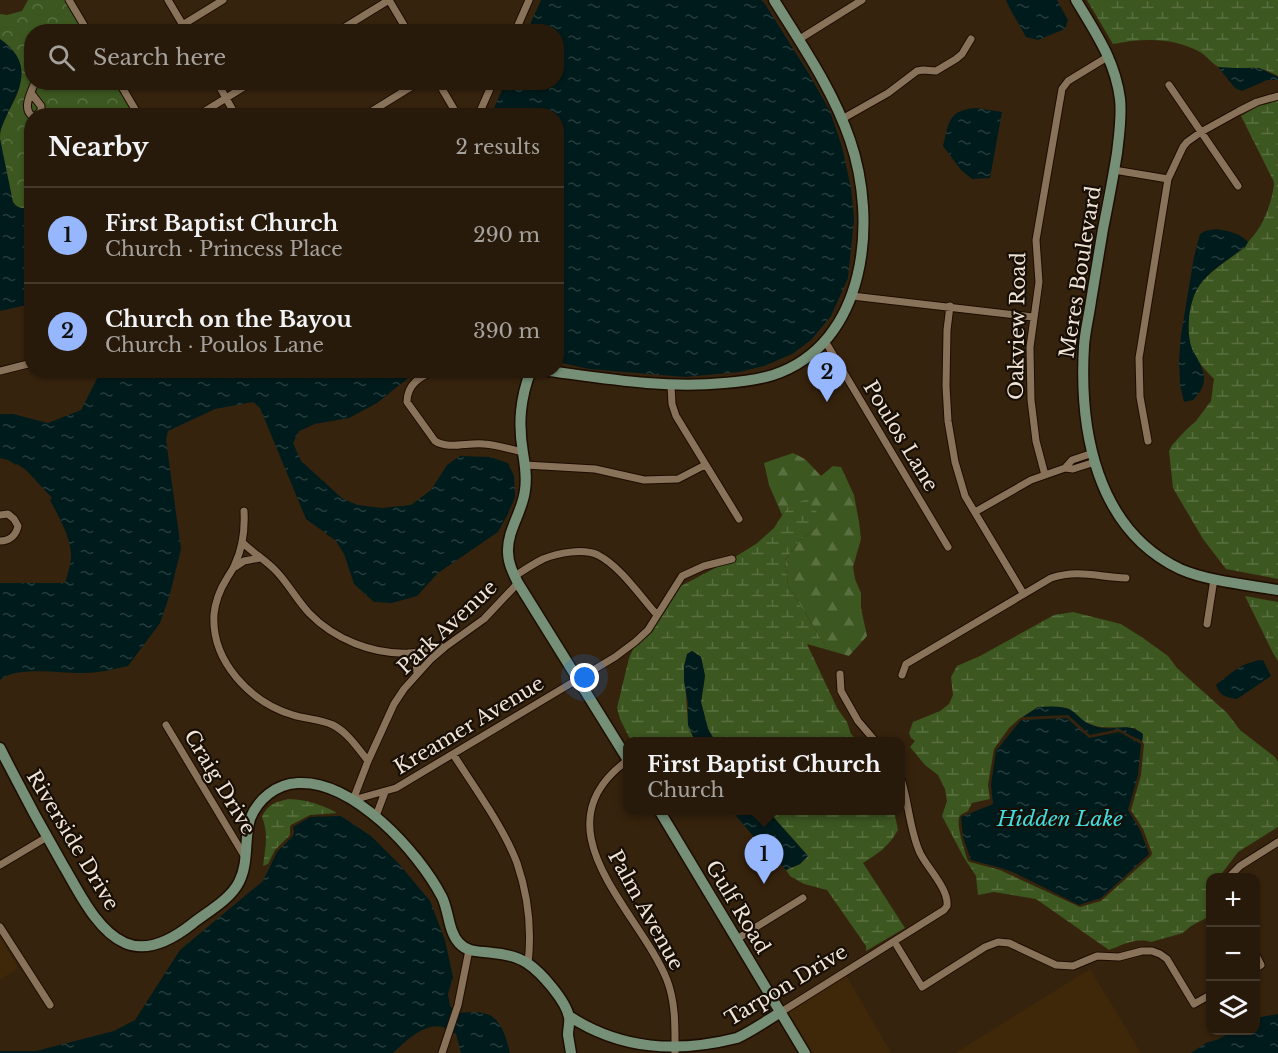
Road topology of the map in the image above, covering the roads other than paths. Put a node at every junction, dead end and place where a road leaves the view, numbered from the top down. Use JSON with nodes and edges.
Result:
{"nodes":[{"id":1,"x":69,"y":0,"type":"edge"},
{"id":2,"x":168,"y":0,"type":"edge"},
{"id":3,"x":223,"y":0,"type":"edge"},
{"id":4,"x":389,"y":0,"type":"edge"},
{"id":5,"x":529,"y":0,"type":"edge"},
{"id":6,"x":774,"y":0,"type":"edge"},
{"id":7,"x":862,"y":0,"type":"edge"},
{"id":8,"x":1076,"y":0,"type":"edge"},
{"id":9,"x":83,"y":24,"type":"edge"},
{"id":10,"x":182,"y":24,"type":"edge"},
{"id":11,"x":190,"y":24,"type":"edge"},
{"id":12,"x":350,"y":24,"type":"edge"},
{"id":13,"x":403,"y":24,"type":"edge"},
{"id":14,"x":518,"y":24,"type":"edge"},
{"id":15,"x":971,"y":39,"type":"dead end"},
{"id":16,"x":798,"y":40,"type":"junction"},
{"id":17,"x":1109,"y":56,"type":"junction"},
{"id":18,"x":1168,"y":85,"type":"dead end"},
{"id":19,"x":32,"y":90,"type":"edge"},
{"id":20,"x":124,"y":90,"type":"edge"},
{"id":21,"x":222,"y":90,"type":"edge"},
{"id":22,"x":239,"y":90,"type":"edge"},
{"id":23,"x":406,"y":90,"type":"edge"},
{"id":24,"x":443,"y":90,"type":"edge"},
{"id":25,"x":489,"y":90,"type":"edge"},
{"id":26,"x":31,"y":93,"type":"junction"},
{"id":27,"x":1278,"y":96,"type":"edge"},
{"id":28,"x":226,"y":98,"type":"junction"},
{"id":29,"x":27,"y":108,"type":"edge"},
{"id":30,"x":40,"y":108,"type":"edge"},
{"id":31,"x":134,"y":108,"type":"edge"},
{"id":32,"x":210,"y":108,"type":"edge"},
{"id":33,"x":232,"y":108,"type":"edge"},
{"id":34,"x":377,"y":108,"type":"edge"},
{"id":35,"x":453,"y":108,"type":"edge"},
{"id":36,"x":482,"y":108,"type":"edge"},
{"id":37,"x":842,"y":119,"type":"junction"},
{"id":38,"x":1201,"y":132,"type":"junction"},
{"id":39,"x":1114,"y":170,"type":"junction"},
{"id":40,"x":1168,"y":179,"type":"junction"},
{"id":41,"x":1238,"y":186,"type":"dead end"},
{"id":42,"x":852,"y":296,"type":"junction"},
{"id":43,"x":950,"y":306,"type":"junction"},
{"id":44,"x":1034,"y":317,"type":"junction"},
{"id":45,"x":825,"y":341,"type":"junction"},
{"id":46,"x":24,"y":365,"type":"edge"},
{"id":47,"x":0,"y":371,"type":"edge"},
{"id":48,"x":564,"y":373,"type":"edge"},
{"id":49,"x":421,"y":378,"type":"edge"},
{"id":50,"x":528,"y":378,"type":"edge"},
{"id":51,"x":671,"y":385,"type":"junction"},
{"id":52,"x":1148,"y":441,"type":"dead end"},
{"id":53,"x":523,"y":452,"type":"junction"},
{"id":54,"x":1094,"y":458,"type":"junction"},
{"id":55,"x":525,"y":465,"type":"junction"},
{"id":56,"x":705,"y":465,"type":"junction"},
{"id":57,"x":1045,"y":474,"type":"junction"},
{"id":58,"x":244,"y":511,"type":"dead end"},
{"id":59,"x":975,"y":512,"type":"junction"},
{"id":60,"x":0,"y":515,"type":"edge"},
{"id":61,"x":739,"y":519,"type":"dead end"},
{"id":62,"x":0,"y":541,"type":"edge"},
{"id":63,"x":242,"y":542,"type":"junction"},
{"id":64,"x":948,"y":547,"type":"dead end"},
{"id":65,"x":260,"y":558,"type":"junction"},
{"id":66,"x":732,"y":559,"type":"dead end"},
{"id":67,"x":234,"y":567,"type":"junction"},
{"id":68,"x":1126,"y":578,"type":"dead end"},
{"id":69,"x":516,"y":579,"type":"junction"},
{"id":70,"x":1214,"y":579,"type":"junction"},
{"id":71,"x":1278,"y":590,"type":"edge"},
{"id":72,"x":1023,"y":593,"type":"junction"},
{"id":73,"x":657,"y":615,"type":"junction"},
{"id":74,"x":1207,"y":624,"type":"dead end"},
{"id":75,"x":445,"y":647,"type":"junction"},
{"id":76,"x":409,"y":653,"type":"junction"},
{"id":77,"x":417,"y":673,"type":"junction"},
{"id":78,"x":840,"y":674,"type":"dead end"},
{"id":79,"x":902,"y":675,"type":"dead end"},
{"id":80,"x":579,"y":680,"type":"junction"},
{"id":81,"x":166,"y":725,"type":"dead end"},
{"id":82,"x":872,"y":737,"type":"edge"},
{"id":83,"x":0,"y":748,"type":"edge"},
{"id":84,"x":623,"y":753,"type":"edge"},
{"id":85,"x":453,"y":754,"type":"junction"},
{"id":86,"x":368,"y":761,"type":"junction"},
{"id":87,"x":623,"y":763,"type":"edge"},
{"id":88,"x":385,"y":792,"type":"junction"},
{"id":89,"x":905,"y":793,"type":"edge"},
{"id":90,"x":353,"y":800,"type":"junction"},
{"id":91,"x":661,"y":815,"type":"edge"},
{"id":92,"x":375,"y":816,"type":"junction"},
{"id":93,"x":47,"y":837,"type":"junction"},
{"id":94,"x":1278,"y":842,"type":"edge"},
{"id":95,"x":245,"y":857,"type":"junction"},
{"id":96,"x":0,"y":865,"type":"edge"},
{"id":97,"x":1233,"y":873,"type":"edge"},
{"id":98,"x":803,"y":898,"type":"dead end"},
{"id":99,"x":0,"y":927,"type":"edge"},
{"id":100,"x":737,"y":939,"type":"junction"},
{"id":101,"x":897,"y":946,"type":"dead end"},
{"id":102,"x":469,"y":951,"type":"junction"},
{"id":103,"x":528,"y":963,"type":"junction"},
{"id":104,"x":1206,"y":997,"type":"edge"},
{"id":105,"x":50,"y":1005,"type":"dead end"},
{"id":106,"x":781,"y":1012,"type":"junction"},
{"id":107,"x":569,"y":1016,"type":"junction"},
{"id":108,"x":675,"y":1052,"type":"edge"},
{"id":109,"x":442,"y":1053,"type":"edge"},
{"id":110,"x":570,"y":1053,"type":"edge"},
{"id":111,"x":805,"y":1053,"type":"edge"}],
"edges":[{"from":1,"to":9,"type":"street"},
{"from":2,"to":10,"type":"street"},
{"from":3,"to":11,"type":"street"},
{"from":4,"to":12,"type":"street"},
{"from":4,"to":13,"type":"street"},
{"from":5,"to":14,"type":"street"},
{"from":6,"to":16,"type":"street"},
{"from":7,"to":16,"type":"street"},
{"from":8,"to":17,"type":"street","name":"Meres Boulevard"},
{"from":15,"to":37,"type":"street"},
{"from":16,"to":37,"type":"street"},
{"from":17,"to":39,"type":"street","name":"Meres Boulevard"},
{"from":17,"to":44,"type":"street","name":"Oakview Road"},
{"from":18,"to":38,"type":"street"},
{"from":19,"to":26,"type":"street"},
{"from":20,"to":31,"type":"street"},
{"from":21,"to":28,"type":"street"},
{"from":22,"to":28,"type":"street"},
{"from":23,"to":34,"type":"street"},
{"from":24,"to":35,"type":"street"},
{"from":25,"to":36,"type":"street"},
{"from":26,"to":29,"type":"street"},
{"from":26,"to":30,"type":"street"},
{"from":27,"to":38,"type":"street"},
{"from":28,"to":32,"type":"street"},
{"from":28,"to":33,"type":"street"},
{"from":37,"to":42,"type":"street"},
{"from":38,"to":40,"type":"street"},
{"from":38,"to":41,"type":"street"},
{"from":39,"to":40,"type":"street"},
{"from":39,"to":54,"type":"street","name":"Meres Boulevard"},
{"from":40,"to":52,"type":"street"},
{"from":42,"to":43,"type":"street"},
{"from":42,"to":45,"type":"street"},
{"from":43,"to":44,"type":"street"},
{"from":43,"to":59,"type":"street"},
{"from":44,"to":57,"type":"street","name":"Oakview Road"},
{"from":45,"to":51,"type":"street"},
{"from":45,"to":64,"type":"street","name":"Poulos Lane"},
{"from":46,"to":47,"type":"street"},
{"from":48,"to":51,"type":"street"},
{"from":49,"to":53,"type":"street"},
{"from":50,"to":53,"type":"street"},
{"from":51,"to":56,"type":"street"},
{"from":53,"to":55,"type":"street"},
{"from":54,"to":57,"type":"street"},
{"from":54,"to":70,"type":"street","name":"Meres Boulevard"},
{"from":55,"to":56,"type":"street"},
{"from":55,"to":69,"type":"street"},
{"from":56,"to":61,"type":"street"},
{"from":57,"to":59,"type":"street"},
{"from":58,"to":63,"type":"street"},
{"from":59,"to":72,"type":"street"},
{"from":60,"to":62,"type":"street"},
{"from":63,"to":65,"type":"street"},
{"from":63,"to":67,"type":"street"},
{"from":65,"to":67,"type":"street"},
{"from":65,"to":76,"type":"street"},
{"from":66,"to":73,"type":"street","name":"Kreamer Avenue"},
{"from":67,"to":86,"type":"street"},
{"from":68,"to":72,"type":"street"},
{"from":69,"to":73,"type":"street","name":"Park Avenue"},
{"from":69,"to":75,"type":"street","name":"Park Avenue"},
{"from":69,"to":80,"type":"street"},
{"from":70,"to":71,"type":"street","name":"Meres Boulevard"},
{"from":70,"to":74,"type":"street"},
{"from":72,"to":79,"type":"street"},
{"from":73,"to":80,"type":"street","name":"Kreamer Avenue"},
{"from":75,"to":76,"type":"street"},
{"from":75,"to":77,"type":"street","name":"Park Avenue"},
{"from":76,"to":77,"type":"street"},
{"from":77,"to":86,"type":"street","name":"Park Avenue"},
{"from":78,"to":82,"type":"street"},
{"from":80,"to":84,"type":"street"},
{"from":80,"to":85,"type":"street","name":"Kreamer Avenue"},
{"from":81,"to":95,"type":"street","name":"Craig Drive"},
{"from":83,"to":93,"type":"street","name":"Riverside Drive"},
{"from":85,"to":88,"type":"street","name":"Kreamer Avenue"},
{"from":85,"to":103,"type":"street"},
{"from":86,"to":90,"type":"street","name":"Park Avenue"},
{"from":87,"to":108,"type":"street","name":"Palm Avenue"},
{"from":88,"to":90,"type":"street","name":"Kreamer Avenue"},
{"from":88,"to":92,"type":"street"},
{"from":89,"to":106,"type":"street","name":"Tarpon Drive"},
{"from":90,"to":92,"type":"street","name":"Riverside Drive"},
{"from":90,"to":95,"type":"street","name":"Riverside Drive"},
{"from":91,"to":100,"type":"street","name":"Gulf Road"},
{"from":92,"to":102,"type":"street","name":"Riverside Drive"},
{"from":93,"to":95,"type":"street","name":"Riverside Drive"},
{"from":93,"to":96,"type":"street"},
{"from":94,"to":97,"type":"street"},
{"from":98,"to":100,"type":"street"},
{"from":99,"to":105,"type":"street"},
{"from":100,"to":106,"type":"street","name":"Gulf Road"},
{"from":101,"to":104,"type":"street"},
{"from":102,"to":103,"type":"street"},
{"from":102,"to":109,"type":"street"},
{"from":103,"to":107,"type":"street"},
{"from":106,"to":108,"type":"street","name":"Tarpon Drive"},
{"from":106,"to":111,"type":"street","name":"Gulf Road"},
{"from":107,"to":108,"type":"street","name":"Tarpon Drive"},
{"from":107,"to":110,"type":"street"}]}
